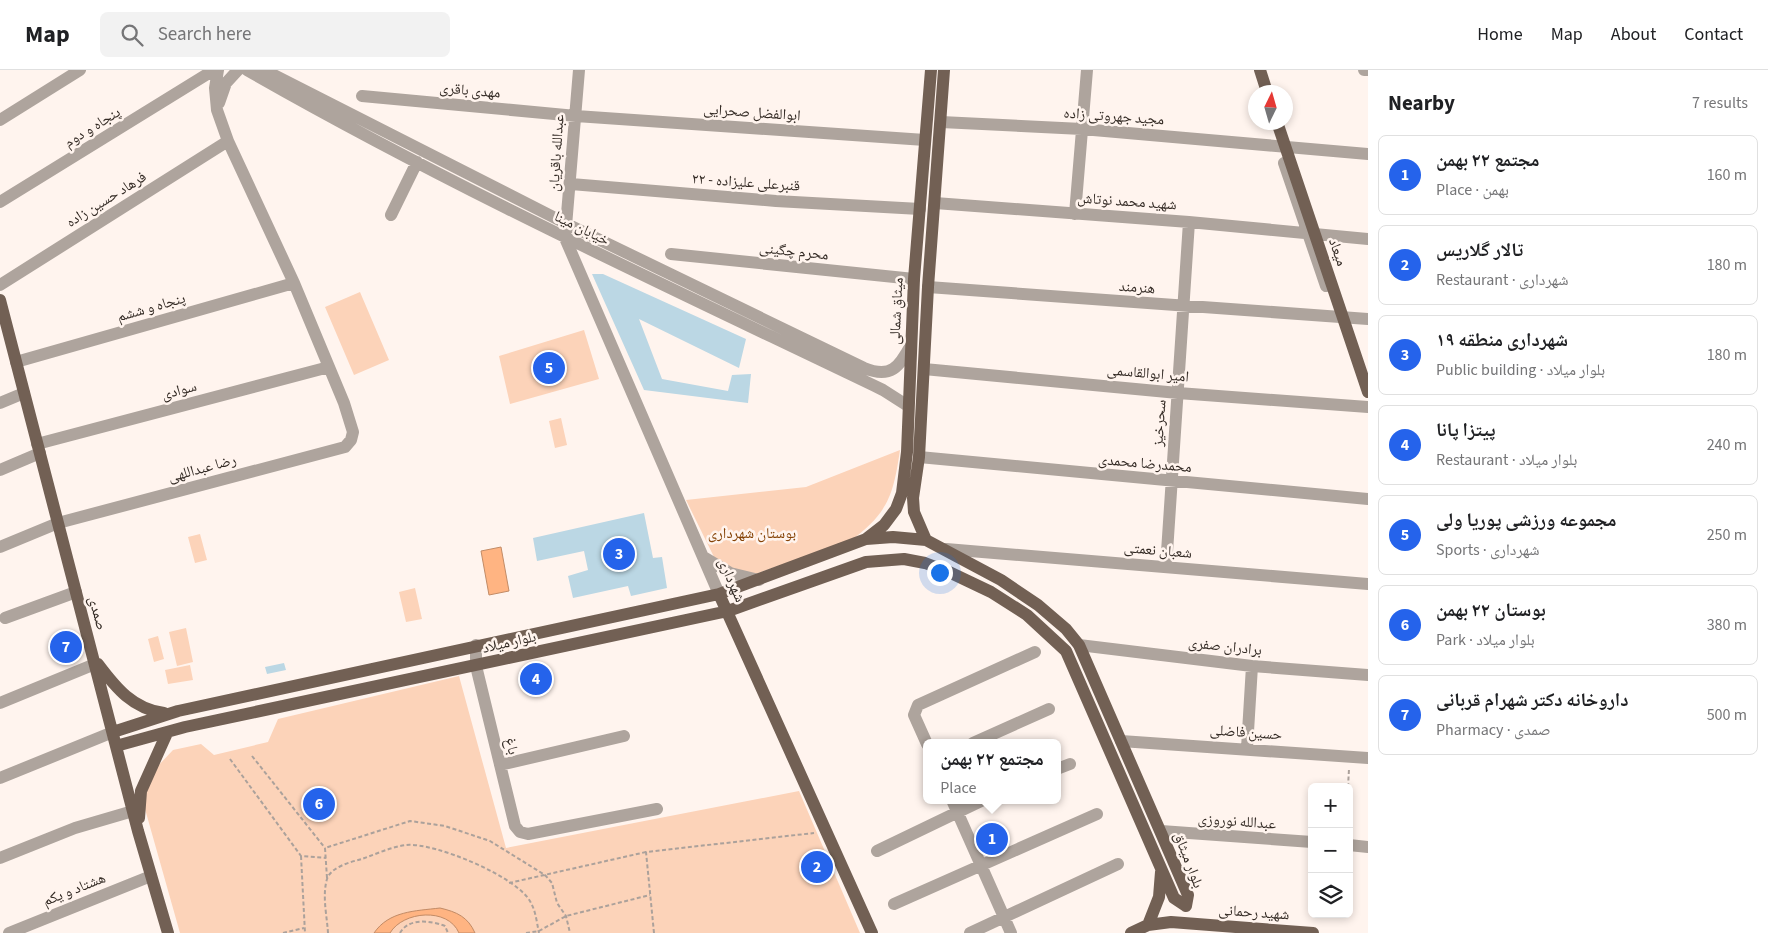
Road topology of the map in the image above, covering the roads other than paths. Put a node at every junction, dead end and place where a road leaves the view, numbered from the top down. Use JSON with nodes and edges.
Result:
{"nodes":[{"id":1,"x":80,"y":70,"type":"edge"},
{"id":2,"x":214,"y":70,"type":"edge"},
{"id":3,"x":218,"y":70,"type":"edge"},
{"id":4,"x":238,"y":70,"type":"edge"},
{"id":5,"x":247,"y":70,"type":"edge"},
{"id":6,"x":264,"y":70,"type":"edge"},
{"id":7,"x":579,"y":70,"type":"edge"},
{"id":8,"x":931,"y":70,"type":"edge"},
{"id":9,"x":944,"y":70,"type":"edge"},
{"id":10,"x":1087,"y":70,"type":"edge"},
{"id":11,"x":1256,"y":70,"type":"edge"},
{"id":12,"x":1260,"y":70,"type":"edge"},
{"id":13,"x":1364,"y":70,"type":"edge"},
{"id":14,"x":1368,"y":70,"type":"edge"},
{"id":15,"x":199,"y":74,"type":"edge"},
{"id":16,"x":1260,"y":85,"type":"edge"},
{"id":17,"x":1265,"y":85,"type":"edge"},
{"id":18,"x":362,"y":96,"type":"dead end"},
{"id":19,"x":217,"y":110,"type":"junction"},
{"id":20,"x":576,"y":116,"type":"junction"},
{"id":21,"x":0,"y":120,"type":"edge"},
{"id":22,"x":941,"y":122,"type":"junction"},
{"id":23,"x":1082,"y":129,"type":"junction"},
{"id":24,"x":1275,"y":130,"type":"edge"},
{"id":25,"x":1279,"y":130,"type":"edge"},
{"id":26,"x":926,"y":140,"type":"junction"},
{"id":27,"x":228,"y":141,"type":"junction"},
{"id":28,"x":1282,"y":146,"type":"junction"},
{"id":29,"x":1368,"y":154,"type":"edge"},
{"id":30,"x":417,"y":162,"type":"junction"},
{"id":31,"x":571,"y":184,"type":"junction"},
{"id":32,"x":0,"y":202,"type":"edge"},
{"id":33,"x":936,"y":203,"type":"junction"},
{"id":34,"x":920,"y":209,"type":"junction"},
{"id":35,"x":1075,"y":214,"type":"junction"},
{"id":36,"x":392,"y":215,"type":"dead end"},
{"id":37,"x":1189,"y":222,"type":"junction"},
{"id":38,"x":566,"y":224,"type":"junction"},
{"id":39,"x":1312,"y":235,"type":"junction"},
{"id":40,"x":565,"y":238,"type":"junction"},
{"id":41,"x":1368,"y":239,"type":"edge"},
{"id":42,"x":671,"y":254,"type":"dead end"},
{"id":43,"x":914,"y":279,"type":"junction"},
{"id":44,"x":294,"y":283,"type":"junction"},
{"id":45,"x":0,"y":285,"type":"edge"},
{"id":46,"x":928,"y":287,"type":"junction"},
{"id":47,"x":0,"y":300,"type":"edge"},
{"id":48,"x":1183,"y":307,"type":"junction"},
{"id":49,"x":1340,"y":317,"type":"junction"},
{"id":50,"x":1368,"y":319,"type":"edge"},
{"id":51,"x":2,"y":320,"type":"edge"},
{"id":52,"x":911,"y":345,"type":"junction"},
{"id":53,"x":16,"y":362,"type":"junction"},
{"id":54,"x":329,"y":366,"type":"junction"},
{"id":55,"x":924,"y":369,"type":"junction"},
{"id":56,"x":1368,"y":392,"type":"edge"},
{"id":57,"x":24,"y":393,"type":"junction"},
{"id":58,"x":1178,"y":393,"type":"junction"},
{"id":59,"x":0,"y":403,"type":"edge"},
{"id":60,"x":908,"y":406,"type":"junction"},
{"id":61,"x":922,"y":408,"type":"junction"},
{"id":62,"x":1368,"y":408,"type":"edge"},
{"id":63,"x":39,"y":448,"type":"junction"},
{"id":64,"x":919,"y":457,"type":"junction"},
{"id":65,"x":0,"y":470,"type":"edge"},
{"id":66,"x":1172,"y":482,"type":"junction"},
{"id":67,"x":1368,"y":499,"type":"edge"},
{"id":68,"x":58,"y":523,"type":"junction"},
{"id":69,"x":866,"y":540,"type":"junction"},
{"id":70,"x":926,"y":540,"type":"junction"},
{"id":71,"x":0,"y":547,"type":"edge"},
{"id":72,"x":946,"y":548,"type":"junction"},
{"id":73,"x":705,"y":558,"type":"junction"},
{"id":74,"x":904,"y":560,"type":"joint"},
{"id":75,"x":1166,"y":567,"type":"junction"},
{"id":76,"x":759,"y":580,"type":"junction"},
{"id":77,"x":1368,"y":584,"type":"edge"},
{"id":78,"x":76,"y":592,"type":"junction"},
{"id":79,"x":720,"y":594,"type":"junction"},
{"id":80,"x":728,"y":611,"type":"junction"},
{"id":81,"x":5,"y":618,"type":"dead end"},
{"id":82,"x":476,"y":645,"type":"junction"},
{"id":83,"x":1079,"y":645,"type":"junction"},
{"id":84,"x":1035,"y":652,"type":"dead end"},
{"id":85,"x":94,"y":661,"type":"junction"},
{"id":86,"x":476,"y":666,"type":"junction"},
{"id":87,"x":1252,"y":666,"type":"junction"},
{"id":88,"x":355,"y":672,"type":"junction"},
{"id":89,"x":1368,"y":675,"type":"edge"},
{"id":90,"x":359,"y":689,"type":"junction"},
{"id":91,"x":0,"y":703,"type":"edge"},
{"id":92,"x":1049,"y":709,"type":"dead end"},
{"id":93,"x":166,"y":714,"type":"junction"},
{"id":94,"x":113,"y":732,"type":"junction"},
{"id":95,"x":167,"y":733,"type":"junction"},
{"id":96,"x":624,"y":736,"type":"dead end"},
{"id":97,"x":925,"y":739,"type":"edge"},
{"id":98,"x":982,"y":739,"type":"edge"},
{"id":99,"x":1121,"y":741,"type":"junction"},
{"id":100,"x":116,"y":746,"type":"junction"},
{"id":101,"x":1247,"y":748,"type":"junction"},
{"id":102,"x":1368,"y":758,"type":"edge"},
{"id":103,"x":500,"y":764,"type":"junction"},
{"id":104,"x":1070,"y":764,"type":"dead end"},
{"id":105,"x":1061,"y":767,"type":"edge"},
{"id":106,"x":0,"y":778,"type":"edge"},
{"id":107,"x":955,"y":806,"type":"edge"},
{"id":108,"x":657,"y":809,"type":"dead end"},
{"id":109,"x":133,"y":811,"type":"junction"},
{"id":110,"x":1097,"y":814,"type":"dead end"},
{"id":111,"x":138,"y":831,"type":"junction"},
{"id":112,"x":1161,"y":831,"type":"junction"},
{"id":113,"x":1308,"y":842,"type":"edge"},
{"id":114,"x":1353,"y":845,"type":"edge"},
{"id":115,"x":1368,"y":847,"type":"edge"},
{"id":116,"x":877,"y":850,"type":"dead end"},
{"id":117,"x":0,"y":858,"type":"edge"},
{"id":118,"x":1118,"y":864,"type":"dead end"},
{"id":119,"x":982,"y":866,"type":"junction"},
{"id":120,"x":1162,"y":870,"type":"junction"},
{"id":121,"x":151,"y":876,"type":"junction"},
{"id":122,"x":894,"y":904,"type":"dead end"},
{"id":123,"x":1186,"y":906,"type":"junction"},
{"id":124,"x":1005,"y":918,"type":"junction"},
{"id":125,"x":1148,"y":925,"type":"junction"},
{"id":126,"x":1195,"y":929,"type":"edge"},
{"id":127,"x":9,"y":933,"type":"edge"},
{"id":128,"x":168,"y":933,"type":"edge"},
{"id":129,"x":872,"y":933,"type":"edge"},
{"id":130,"x":970,"y":933,"type":"edge"},
{"id":131,"x":1011,"y":933,"type":"edge"},
{"id":132,"x":1131,"y":933,"type":"edge"},
{"id":133,"x":1173,"y":933,"type":"edge"},
{"id":134,"x":1313,"y":933,"type":"edge"}],
"edges":[{"from":1,"to":21,"type":"street"},
{"from":2,"to":15,"type":"street","name":"پنجاه و دوم"},
{"from":3,"to":19,"type":"street"},
{"from":4,"to":19,"type":"street"},
{"from":5,"to":30,"type":"street","name":"خیابان مینا"},
{"from":6,"to":38,"type":"street","name":"خیابان مینا"},
{"from":7,"to":20,"type":"street","name":"عبدالله باقریان"},
{"from":8,"to":26,"type":"main road","name":"میثاق شمالی"},
{"from":9,"to":22,"type":"main road","name":"میثاق شمالی"},
{"from":10,"to":23,"type":"street"},
{"from":11,"to":16,"type":"street"},
{"from":12,"to":17,"type":"main road"},
{"from":13,"to":14,"type":"street"},
{"from":15,"to":32,"type":"street","name":"پنجاه و دوم"},
{"from":18,"to":20,"type":"street","name":"مهدی باقری"},
{"from":19,"to":27,"type":"street"},
{"from":20,"to":26,"type":"street","name":"ابوالفضل صحرایی"},
{"from":20,"to":31,"type":"street","name":"عبدالله باقریان"},
{"from":22,"to":23,"type":"street","name":"مجید جهروتی زاده"},
{"from":22,"to":33,"type":"main road","name":"میثاق شمالی"},
{"from":23,"to":28,"type":"street","name":"مجید جهروتی زاده"},
{"from":23,"to":35,"type":"street"},
{"from":24,"to":28,"type":"street"},
{"from":25,"to":28,"type":"main road","name":"میعاد"},
{"from":26,"to":34,"type":"main road","name":"میثاق شمالی"},
{"from":27,"to":44,"type":"street"},
{"from":27,"to":45,"type":"street","name":"فرهاد حسین زاده"},
{"from":28,"to":29,"type":"street","name":"مجید جهروتی زاده"},
{"from":28,"to":39,"type":"main road","name":"میعاد"},
{"from":30,"to":36,"type":"street"},
{"from":30,"to":40,"type":"street","name":"خیابان مینا"},
{"from":31,"to":34,"type":"street","name":"قنبرعلی علیزاده - ۲۲"},
{"from":31,"to":38,"type":"street","name":"عبدالله باقریان"},
{"from":33,"to":35,"type":"street","name":"شهید محمد نوتاش"},
{"from":33,"to":46,"type":"main road","name":"میثاق شمالی"},
{"from":34,"to":43,"type":"main road","name":"میثاق شمالی"},
{"from":35,"to":37,"type":"street","name":"شهید محمد نوتاش"},
{"from":37,"to":39,"type":"street","name":"شهید محمد نوتاش"},
{"from":37,"to":48,"type":"street","name":"سحرخیز"},
{"from":38,"to":40,"type":"street","name":"عبدالله باقریان"},
{"from":38,"to":52,"type":"street","name":"خیابان مینا"},
{"from":39,"to":41,"type":"street","name":"شهید محمد نوتاش"},
{"from":39,"to":49,"type":"main road","name":"میعاد"},
{"from":40,"to":60,"type":"street","name":"خیابان مینا"},
{"from":40,"to":73,"type":"street","name":"شهرداری"},
{"from":42,"to":43,"type":"street","name":"محرم چگینی"},
{"from":43,"to":52,"type":"main road","name":"میثاق شمالی"},
{"from":44,"to":53,"type":"street","name":"پنجاه و ششم"},
{"from":44,"to":54,"type":"street"},
{"from":46,"to":48,"type":"street","name":"هنرمند"},
{"from":46,"to":55,"type":"main road","name":"میثاق شمالی"},
{"from":47,"to":51,"type":"main road","name":"صمدی"},
{"from":48,"to":49,"type":"street","name":"هنرمند"},
{"from":48,"to":58,"type":"street","name":"سحرخیز"},
{"from":49,"to":50,"type":"street","name":"هنرمند"},
{"from":49,"to":56,"type":"main road","name":"میعاد"},
{"from":49,"to":62,"type":"street"},
{"from":51,"to":53,"type":"main road","name":"صمدی"},
{"from":52,"to":60,"type":"main road","name":"میثاق شمالی"},
{"from":53,"to":57,"type":"main road","name":"صمدی"},
{"from":54,"to":63,"type":"street","name":"سوادی"},
{"from":54,"to":68,"type":"street","name":"رضا عبداللهی"},
{"from":55,"to":58,"type":"street","name":"امیر ابوالقاسمی"},
{"from":55,"to":61,"type":"main road","name":"میثاق شمالی"},
{"from":57,"to":59,"type":"street"},
{"from":57,"to":63,"type":"main road","name":"صمدی"},
{"from":58,"to":62,"type":"street","name":"امیر ابوالقاسمی"},
{"from":58,"to":66,"type":"street","name":"سحرخیز"},
{"from":60,"to":61,"type":"main road"},
{"from":60,"to":69,"type":"main road","name":"میثاق شمالی"},
{"from":61,"to":64,"type":"main road","name":"میثاق شمالی"},
{"from":63,"to":65,"type":"street","name":"سوادی"},
{"from":63,"to":68,"type":"main road","name":"صمدی"},
{"from":64,"to":66,"type":"street","name":"محمدرضا محمدی"},
{"from":64,"to":70,"type":"main road","name":"میثاق شمالی"},
{"from":66,"to":67,"type":"street","name":"محمدرضا محمدی"},
{"from":66,"to":75,"type":"street","name":"سحرخیز"},
{"from":68,"to":71,"type":"street","name":"رضا عبداللهی"},
{"from":68,"to":78,"type":"main road","name":"صمدی"},
{"from":69,"to":70,"type":"main road","name":"بلوار میثاق"},
{"from":69,"to":76,"type":"main road","name":"بلوار میلاد"},
{"from":70,"to":72,"type":"main road","name":"بلوار میثاق"},
{"from":72,"to":75,"type":"street","name":"شعبان نعمتی"},
{"from":72,"to":83,"type":"main road","name":"بلوار میثاق"},
{"from":73,"to":76,"type":"street"},
{"from":73,"to":79,"type":"street","name":"شهرداری"},
{"from":74,"to":80,"type":"main road","name":"بلوار میلاد"},
{"from":74,"to":120,"type":"main road","name":"بلوار میثاق"},
{"from":75,"to":77,"type":"street","name":"شعبان نعمتی"},
{"from":76,"to":79,"type":"main road","name":"بلوار میلاد"},
{"from":78,"to":81,"type":"street"},
{"from":78,"to":85,"type":"main road","name":"صمدی"},
{"from":79,"to":80,"type":"main road","name":"شهرداری"},
{"from":79,"to":82,"type":"main road","name":"بلوار میلاد"},
{"from":80,"to":86,"type":"main road","name":"بلوار میلاد"},
{"from":80,"to":129,"type":"main road","name":"شهرداری"},
{"from":82,"to":86,"type":"street","name":"باغ"},
{"from":82,"to":88,"type":"main road","name":"بلوار میلاد"},
{"from":83,"to":87,"type":"street","name":"برادران صفری"},
{"from":83,"to":99,"type":"main road","name":"بلوار میثاق"},
{"from":84,"to":97,"type":"street"},
{"from":85,"to":91,"type":"street"},
{"from":85,"to":93,"type":"main road"},
{"from":85,"to":94,"type":"main road","name":"صمدی"},
{"from":86,"to":90,"type":"main road","name":"بلوار میلاد"},
{"from":86,"to":103,"type":"street","name":"باغ"},
{"from":87,"to":89,"type":"street","name":"برادران صفری"},
{"from":87,"to":101,"type":"street"},
{"from":88,"to":90,"type":"main road"},
{"from":88,"to":93,"type":"main road","name":"بلوار میلاد"},
{"from":90,"to":95,"type":"main road","name":"بلوار میلاد"},
{"from":92,"to":98,"type":"street"},
{"from":93,"to":94,"type":"main road","name":"بلوار میلاد"},
{"from":94,"to":100,"type":"main road","name":"صمدی"},
{"from":94,"to":106,"type":"street"},
{"from":95,"to":100,"type":"main road","name":"بلوار میلاد"},
{"from":95,"to":111,"type":"main road"},
{"from":96,"to":103,"type":"street"},
{"from":99,"to":101,"type":"street","name":"حسین فاضلی"},
{"from":99,"to":112,"type":"main road","name":"بلوار میثاق"},
{"from":100,"to":109,"type":"main road","name":"صمدی"},
{"from":101,"to":102,"type":"street","name":"حسین فاضلی"},
{"from":103,"to":108,"type":"street","name":"باغ"},
{"from":104,"to":105,"type":"street"},
{"from":107,"to":116,"type":"street"},
{"from":107,"to":119,"type":"street"},
{"from":109,"to":111,"type":"main road","name":"صمدی"},
{"from":109,"to":117,"type":"street"},
{"from":110,"to":119,"type":"street"},
{"from":111,"to":121,"type":"main road","name":"صمدی"},
{"from":112,"to":113,"type":"street","name":"عبدالله نوروزی"},
{"from":112,"to":123,"type":"main road","name":"بلوار میثاق"},
{"from":114,"to":115,"type":"street"},
{"from":118,"to":124,"type":"street"},
{"from":119,"to":122,"type":"street"},
{"from":119,"to":124,"type":"street"},
{"from":120,"to":123,"type":"main road","name":"بلوار میثاق"},
{"from":120,"to":125,"type":"main road"},
{"from":121,"to":127,"type":"street","name":"هشتاد و یکم"},
{"from":121,"to":128,"type":"main road","name":"صمدی"},
{"from":123,"to":126,"type":"main road"},
{"from":124,"to":130,"type":"street"},
{"from":124,"to":131,"type":"street"},
{"from":125,"to":126,"type":"main road","name":"شهید رحمانی"},
{"from":125,"to":132,"type":"main road","name":"شهید رحمانی"},
{"from":126,"to":133,"type":"main road"},
{"from":126,"to":134,"type":"main road","name":"شهید رحمانی"}]}
